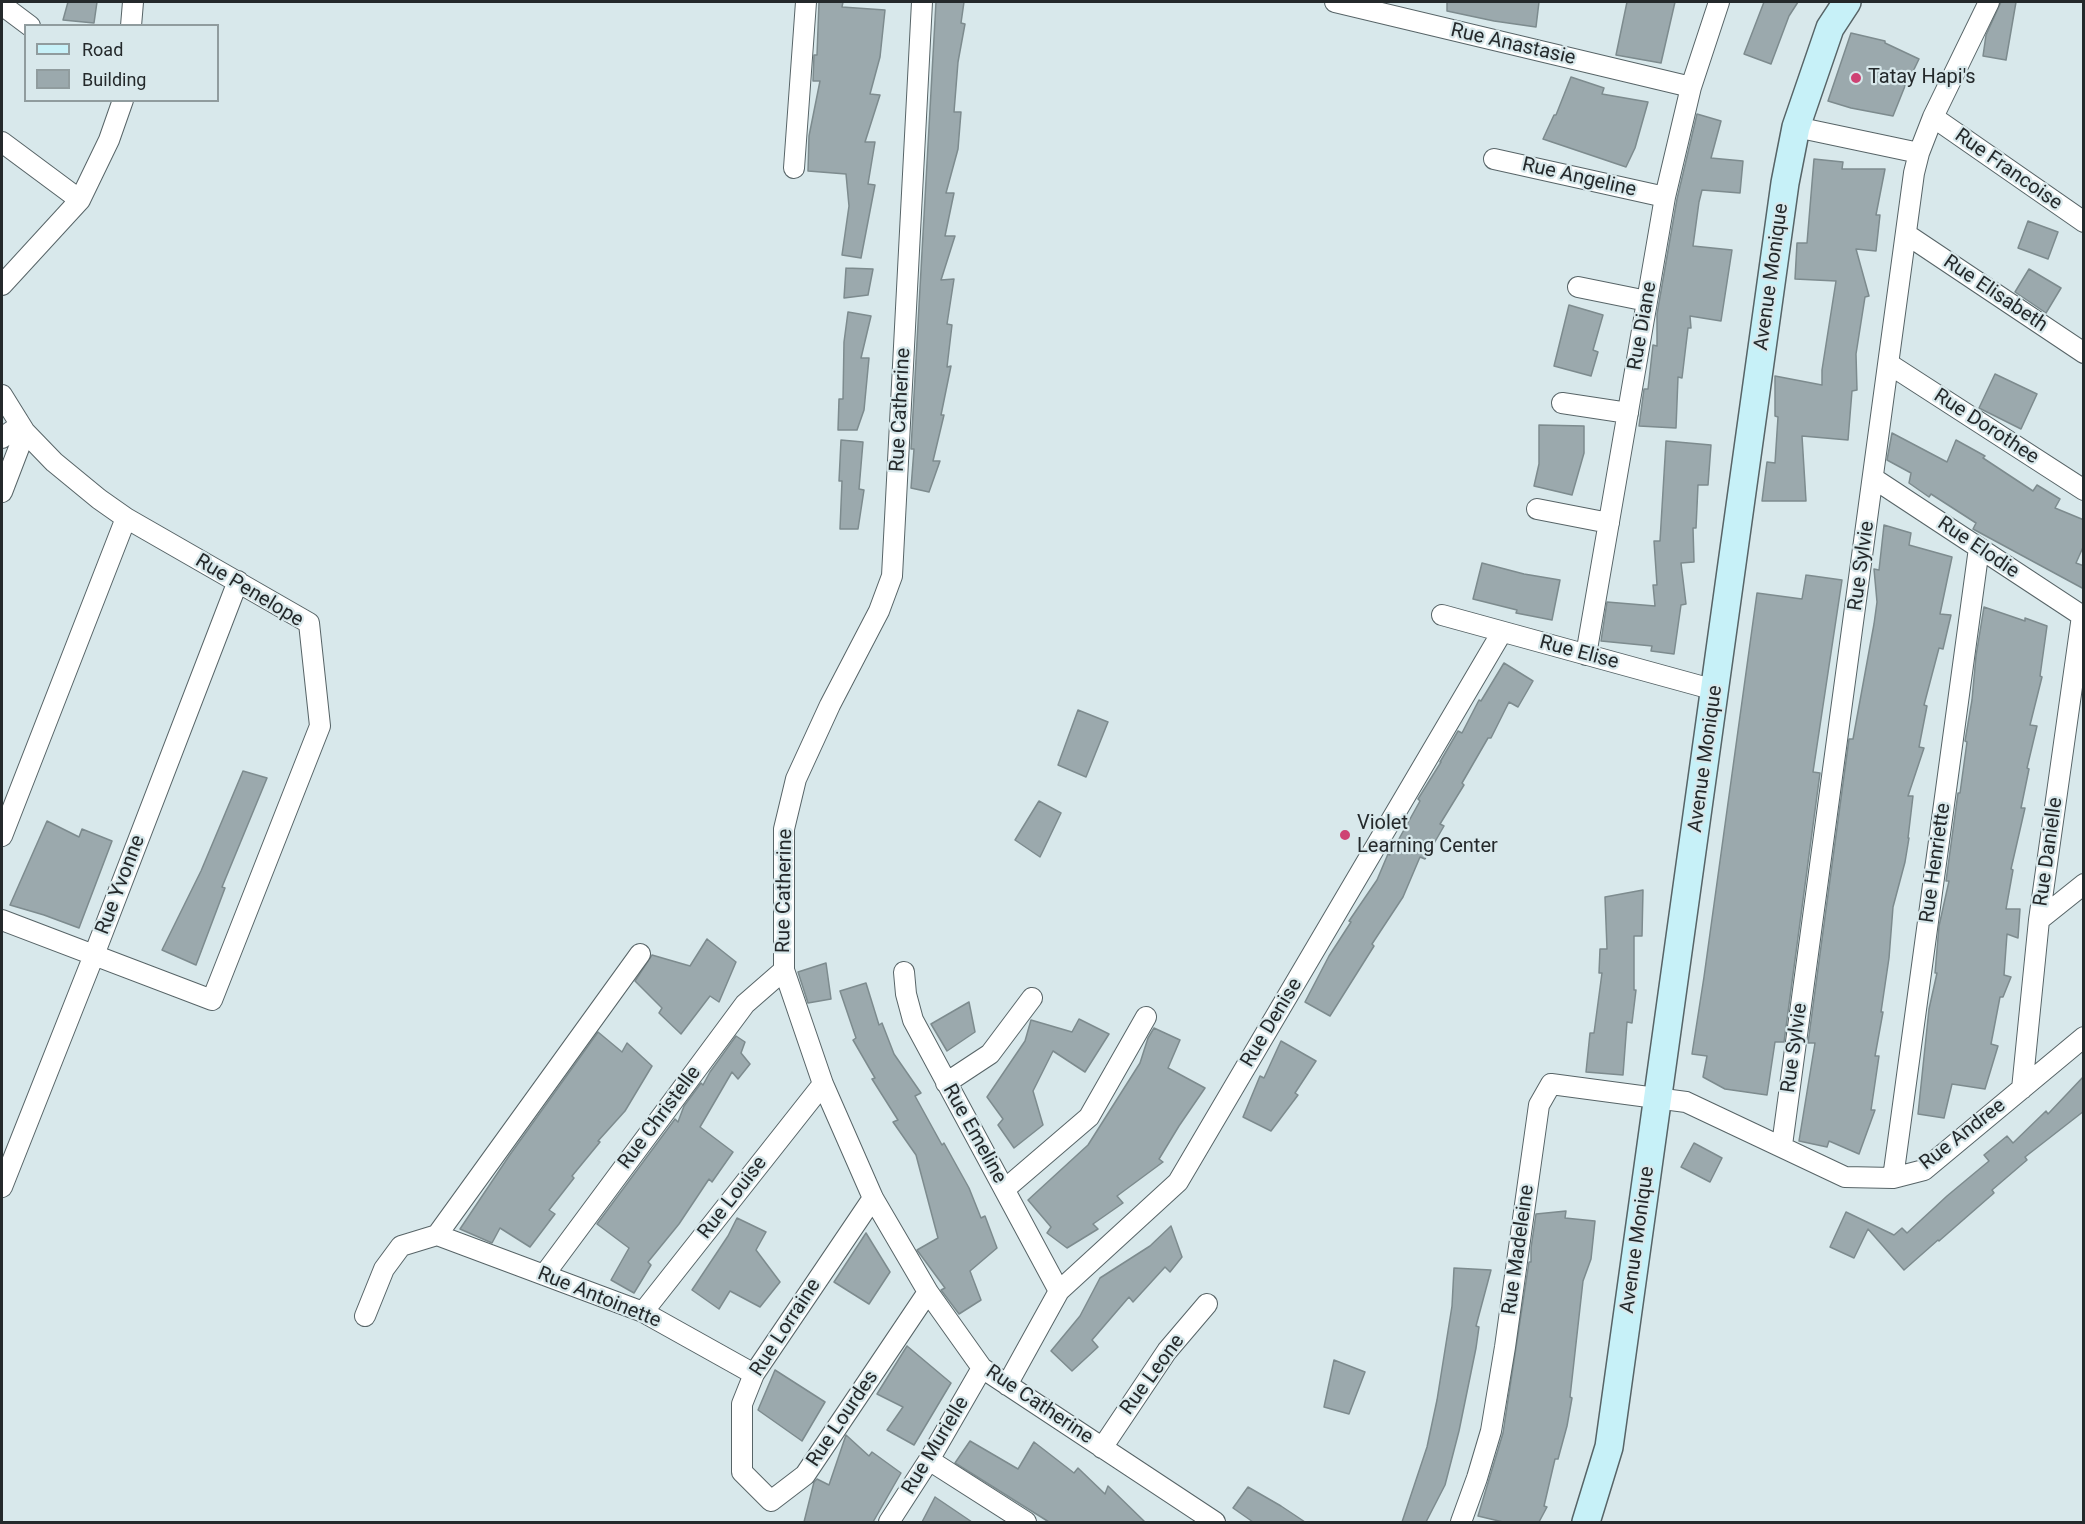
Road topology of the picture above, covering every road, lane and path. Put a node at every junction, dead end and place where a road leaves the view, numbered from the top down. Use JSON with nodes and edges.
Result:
{"nodes":[{"id":1,"x":133,"y":2,"type":"edge"},
{"id":2,"x":806,"y":2,"type":"edge"},
{"id":3,"x":922,"y":2,"type":"edge"},
{"id":4,"x":1335,"y":2,"type":"edge"},
{"id":5,"x":1719,"y":2,"type":"edge"},
{"id":6,"x":1847,"y":2,"type":"edge"},
{"id":7,"x":1989,"y":2,"type":"edge"},
{"id":8,"x":2,"y":5,"type":"edge"},
{"id":9,"x":27,"y":24,"type":"edge"},
{"id":10,"x":131,"y":24,"type":"edge"},
{"id":11,"x":1691,"y":87,"type":"junction"},
{"id":12,"x":122,"y":102,"type":"edge"},
{"id":13,"x":1933,"y":117,"type":"junction"},
{"id":14,"x":1796,"y":127,"type":"junction"},
{"id":15,"x":2,"y":142,"type":"edge"},
{"id":16,"x":1919,"y":153,"type":"junction"},
{"id":17,"x":1494,"y":159,"type":"dead end"},
{"id":18,"x":794,"y":168,"type":"dead end"},
{"id":19,"x":1665,"y":197,"type":"junction"},
{"id":20,"x":80,"y":200,"type":"junction"},
{"id":21,"x":2084,"y":222,"type":"edge"},
{"id":22,"x":1906,"y":234,"type":"junction"},
{"id":23,"x":3,"y":283,"type":"edge"},
{"id":24,"x":1578,"y":287,"type":"dead end"},
{"id":25,"x":1647,"y":301,"type":"junction"},
{"id":26,"x":2084,"y":353,"type":"edge"},
{"id":27,"x":1888,"y":364,"type":"junction"},
{"id":28,"x":2,"y":395,"type":"edge"},
{"id":29,"x":1562,"y":403,"type":"dead end"},
{"id":30,"x":1628,"y":413,"type":"junction"},
{"id":31,"x":22,"y":429,"type":"junction"},
{"id":32,"x":2,"y":438,"type":"edge"},
{"id":33,"x":1874,"y":478,"type":"junction"},
{"id":34,"x":2082,"y":485,"type":"edge"},
{"id":35,"x":2,"y":492,"type":"edge"},
{"id":36,"x":1537,"y":509,"type":"dead end"},
{"id":37,"x":126,"y":518,"type":"junction"},
{"id":38,"x":1609,"y":523,"type":"junction"},
{"id":39,"x":1979,"y":548,"type":"junction"},
{"id":40,"x":238,"y":581,"type":"junction"},
{"id":41,"x":1443,"y":615,"type":"dead end"},
{"id":42,"x":2083,"y":617,"type":"edge"},
{"id":43,"x":1503,"y":632,"type":"junction"},
{"id":44,"x":1586,"y":655,"type":"junction"},
{"id":45,"x":1715,"y":690,"type":"junction"},
{"id":46,"x":2,"y":836,"type":"edge"},
{"id":47,"x":2084,"y":884,"type":"edge"},
{"id":48,"x":2,"y":920,"type":"edge"},
{"id":49,"x":2039,"y":920,"type":"junction"},
{"id":50,"x":640,"y":954,"type":"dead end"},
{"id":51,"x":94,"y":955,"type":"junction"},
{"id":52,"x":784,"y":970,"type":"junction"},
{"id":53,"x":904,"y":972,"type":"dead end"},
{"id":54,"x":1032,"y":998,"type":"dead end"},
{"id":55,"x":1146,"y":1017,"type":"dead end"},
{"id":56,"x":2084,"y":1037,"type":"edge"},
{"id":57,"x":946,"y":1083,"type":"junction"},
{"id":58,"x":823,"y":1084,"type":"junction"},
{"id":59,"x":2022,"y":1089,"type":"junction"},
{"id":60,"x":1659,"y":1097,"type":"junction"},
{"id":61,"x":1782,"y":1145,"type":"junction"},
{"id":62,"x":1893,"y":1178,"type":"junction"},
{"id":63,"x":2,"y":1187,"type":"edge"},
{"id":64,"x":1005,"y":1189,"type":"junction"},
{"id":65,"x":873,"y":1198,"type":"junction"},
{"id":66,"x":437,"y":1235,"type":"junction"},
{"id":67,"x":544,"y":1275,"type":"junction"},
{"id":68,"x":1059,"y":1291,"type":"junction"},
{"id":69,"x":928,"y":1292,"type":"junction"},
{"id":70,"x":1207,"y":1304,"type":"dead end"},
{"id":71,"x":643,"y":1312,"type":"junction"},
{"id":72,"x":365,"y":1316,"type":"dead end"},
{"id":73,"x":982,"y":1368,"type":"junction"},
{"id":74,"x":754,"y":1374,"type":"junction"},
{"id":75,"x":1007,"y":1385,"type":"junction"},
{"id":76,"x":1102,"y":1448,"type":"junction"},
{"id":77,"x":928,"y":1460,"type":"junction"},
{"id":78,"x":742,"y":1472,"type":"joint"},
{"id":79,"x":889,"y":1522,"type":"edge"},
{"id":80,"x":1026,"y":1522,"type":"edge"},
{"id":81,"x":1215,"y":1522,"type":"edge"},
{"id":82,"x":1461,"y":1522,"type":"edge"},
{"id":83,"x":1586,"y":1522,"type":"edge"}],
"edges":[{"from":1,"to":10,"type":"street"},
{"from":2,"to":18,"type":"street"},
{"from":3,"to":52,"type":"street","name":"Rue Catherine"},
{"from":4,"to":11,"type":"street","name":"Rue Anastasie"},
{"from":5,"to":11,"type":"street","name":"Rue Diane"},
{"from":6,"to":14,"type":"street","name":"Avenue Monique"},
{"from":7,"to":13,"type":"street","name":"Rue Sylvie"},
{"from":8,"to":9,"type":"street"},
{"from":11,"to":19,"type":"street","name":"Rue Diane"},
{"from":12,"to":20,"type":"street"},
{"from":13,"to":16,"type":"street","name":"Rue Sylvie"},
{"from":13,"to":21,"type":"street","name":"Rue Francoise"},
{"from":14,"to":16,"type":"street"},
{"from":14,"to":45,"type":"street","name":"Avenue Monique"},
{"from":15,"to":20,"type":"street"},
{"from":16,"to":22,"type":"street","name":"Rue Sylvie"},
{"from":17,"to":19,"type":"street","name":"Rue Angeline"},
{"from":19,"to":25,"type":"street","name":"Rue Diane"},
{"from":20,"to":23,"type":"street"},
{"from":22,"to":26,"type":"street","name":"Rue Elisabeth"},
{"from":22,"to":27,"type":"street","name":"Rue Sylvie"},
{"from":24,"to":25,"type":"street"},
{"from":25,"to":30,"type":"street","name":"Rue Diane"},
{"from":27,"to":33,"type":"street","name":"Rue Sylvie"},
{"from":27,"to":34,"type":"street","name":"Rue Dorothee"},
{"from":28,"to":31,"type":"street","name":"Rue Penelope"},
{"from":29,"to":30,"type":"street"},
{"from":30,"to":38,"type":"street","name":"Rue Diane"},
{"from":31,"to":32,"type":"street"},
{"from":31,"to":35,"type":"street"},
{"from":31,"to":37,"type":"street","name":"Rue Penelope"},
{"from":33,"to":39,"type":"street","name":"Rue Elodie"},
{"from":33,"to":61,"type":"street","name":"Rue Sylvie"},
{"from":36,"to":38,"type":"street"},
{"from":37,"to":40,"type":"street","name":"Rue Penelope"},
{"from":37,"to":46,"type":"street"},
{"from":38,"to":44,"type":"street","name":"Rue Diane"},
{"from":39,"to":42,"type":"street","name":"Rue Elodie"},
{"from":39,"to":62,"type":"street","name":"Rue Henriette"},
{"from":40,"to":51,"type":"street","name":"Rue Yvonne"},
{"from":40,"to":51,"type":"street","name":"Rue Penelope"},
{"from":41,"to":43,"type":"street","name":"Rue Elise"},
{"from":42,"to":49,"type":"street","name":"Rue Danielle"},
{"from":43,"to":44,"type":"street","name":"Rue Elise"},
{"from":43,"to":68,"type":"street","name":"Rue Denise"},
{"from":44,"to":45,"type":"street","name":"Rue Elise"},
{"from":45,"to":60,"type":"street","name":"Avenue Monique"},
{"from":47,"to":49,"type":"street"},
{"from":48,"to":51,"type":"street"},
{"from":49,"to":59,"type":"street","name":"Rue Danielle"},
{"from":50,"to":66,"type":"street"},
{"from":51,"to":63,"type":"street","name":"Rue Yvonne"},
{"from":52,"to":58,"type":"street","name":"Rue Catherine"},
{"from":52,"to":67,"type":"street","name":"Rue Christelle"},
{"from":53,"to":57,"type":"street","name":"Rue Emeline"},
{"from":54,"to":57,"type":"street"},
{"from":55,"to":64,"type":"street"},
{"from":56,"to":59,"type":"street","name":"Rue Andree"},
{"from":57,"to":64,"type":"street","name":"Rue Emeline"},
{"from":58,"to":65,"type":"street","name":"Rue Catherine"},
{"from":58,"to":71,"type":"street","name":"Rue Louise"},
{"from":59,"to":62,"type":"street","name":"Rue Andree"},
{"from":60,"to":61,"type":"street","name":"Rue Andree"},
{"from":60,"to":82,"type":"street","name":"Rue Madeleine"},
{"from":60,"to":83,"type":"street","name":"Avenue Monique"},
{"from":61,"to":62,"type":"street","name":"Rue Andree"},
{"from":64,"to":68,"type":"street","name":"Rue Emeline"},
{"from":65,"to":69,"type":"street","name":"Rue Catherine"},
{"from":65,"to":74,"type":"street","name":"Rue Lorraine"},
{"from":66,"to":67,"type":"street","name":"Rue Antoinette"},
{"from":66,"to":72,"type":"street"},
{"from":67,"to":71,"type":"street","name":"Rue Antoinette"},
{"from":68,"to":75,"type":"street","name":"Rue Denise"},
{"from":69,"to":73,"type":"street","name":"Rue Catherine"},
{"from":69,"to":78,"type":"street","name":"Rue Lourdes"},
{"from":70,"to":76,"type":"street","name":"Rue Leone"},
{"from":71,"to":74,"type":"street","name":"Rue Antoinette"},
{"from":73,"to":75,"type":"street","name":"Rue Catherine"},
{"from":73,"to":77,"type":"street","name":"Rue Murielle"},
{"from":74,"to":78,"type":"street","name":"Rue Lorraine"},
{"from":75,"to":76,"type":"street","name":"Rue Catherine"},
{"from":76,"to":81,"type":"street","name":"Rue Catherine"},
{"from":77,"to":79,"type":"street","name":"Rue Murielle"},
{"from":77,"to":80,"type":"street"}]}
